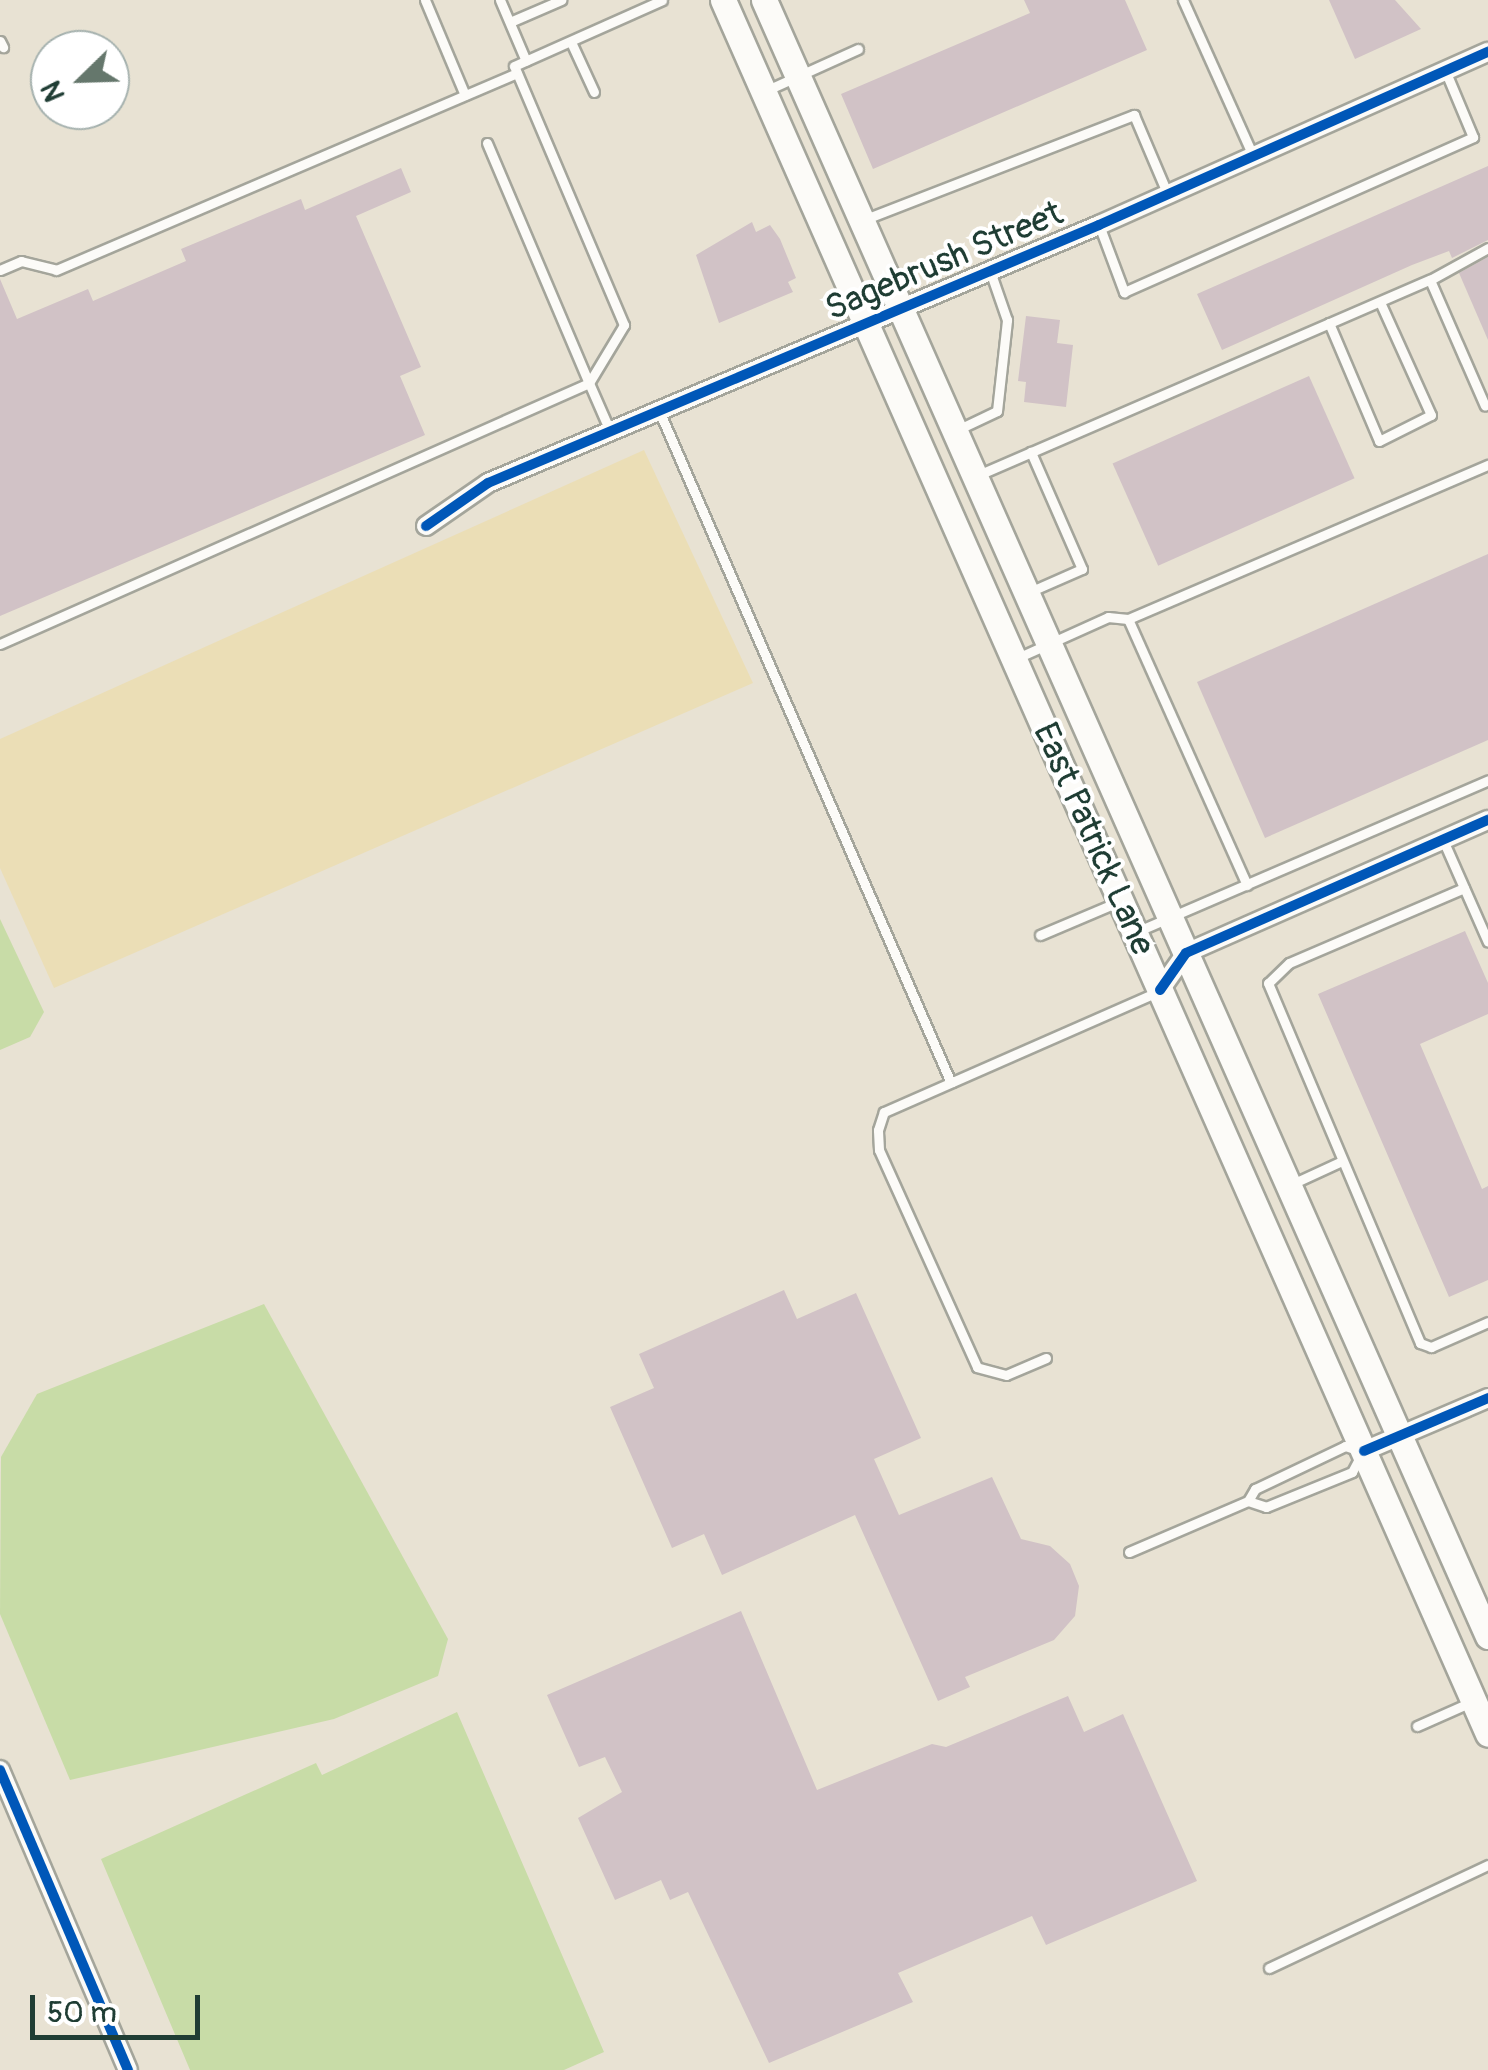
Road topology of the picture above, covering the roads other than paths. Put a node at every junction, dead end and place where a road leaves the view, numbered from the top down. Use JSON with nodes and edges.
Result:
{"nodes":[{"id":1,"x":426,"y":0,"type":"edge"},
{"id":2,"x":500,"y":0,"type":"edge"},
{"id":3,"x":561,"y":0,"type":"edge"},
{"id":4,"x":662,"y":0,"type":"edge"},
{"id":5,"x":722,"y":0,"type":"edge"},
{"id":6,"x":764,"y":0,"type":"edge"},
{"id":7,"x":1183,"y":0,"type":"edge"},
{"id":8,"x":510,"y":22,"type":"junction"},
{"id":9,"x":571,"y":42,"type":"junction"},
{"id":10,"x":858,"y":49,"type":"dead end"},
{"id":11,"x":1488,"y":52,"type":"edge"},
{"id":12,"x":526,"y":61,"type":"junction"},
{"id":13,"x":1445,"y":70,"type":"junction"},
{"id":14,"x":517,"y":73,"type":"junction"},
{"id":15,"x":798,"y":76,"type":"junction"},
{"id":16,"x":594,"y":92,"type":"dead end"},
{"id":17,"x":762,"y":92,"type":"junction"},
{"id":18,"x":465,"y":96,"type":"junction"},
{"id":19,"x":487,"y":143,"type":"dead end"},
{"id":20,"x":1253,"y":156,"type":"junction"},
{"id":21,"x":1168,"y":195,"type":"junction"},
{"id":22,"x":862,"y":220,"type":"junction"},
{"id":23,"x":1099,"y":225,"type":"junction"},
{"id":24,"x":1488,"y":248,"type":"edge"},
{"id":25,"x":0,"y":270,"type":"edge"},
{"id":26,"x":990,"y":271,"type":"junction"},
{"id":27,"x":1430,"y":280,"type":"junction"},
{"id":28,"x":1380,"y":302,"type":"junction"},
{"id":29,"x":901,"y":309,"type":"junction"},
{"id":30,"x":1328,"y":323,"type":"junction"},
{"id":31,"x":866,"y":324,"type":"junction"},
{"id":32,"x":589,"y":383,"type":"junction"},
{"id":33,"x":1485,"y":406,"type":"dead end"},
{"id":34,"x":660,"y":413,"type":"junction"},
{"id":35,"x":955,"y":431,"type":"junction"},
{"id":36,"x":612,"y":435,"type":"junction"},
{"id":37,"x":1031,"y":452,"type":"junction"},
{"id":38,"x":1488,"y":465,"type":"edge"},
{"id":39,"x":975,"y":476,"type":"junction"},
{"id":40,"x":426,"y":526,"type":"dead end"},
{"id":41,"x":1027,"y":593,"type":"junction"},
{"id":42,"x":1128,"y":619,"type":"junction"},
{"id":43,"x":0,"y":644,"type":"edge"},
{"id":44,"x":1049,"y":644,"type":"junction"},
{"id":45,"x":1014,"y":660,"type":"junction"},
{"id":46,"x":1488,"y":780,"type":"edge"},
{"id":47,"x":1488,"y":820,"type":"edge"},
{"id":48,"x":1443,"y":840,"type":"junction"},
{"id":49,"x":1247,"y":884,"type":"junction"},
{"id":50,"x":1464,"y":888,"type":"junction"},
{"id":51,"x":1121,"y":900,"type":"junction"},
{"id":52,"x":1170,"y":917,"type":"junction"},
{"id":53,"x":1135,"y":932,"type":"junction"},
{"id":54,"x":1040,"y":934,"type":"dead end"},
{"id":55,"x":1488,"y":942,"type":"edge"},
{"id":56,"x":1186,"y":953,"type":"junction"},
{"id":57,"x":1160,"y":990,"type":"junction"},
{"id":58,"x":952,"y":1083,"type":"junction"},
{"id":59,"x":1342,"y":1161,"type":"junction"},
{"id":60,"x":1290,"y":1186,"type":"junction"},
{"id":61,"x":1488,"y":1322,"type":"edge"},
{"id":62,"x":1046,"y":1358,"type":"dead end"},
{"id":63,"x":1488,"y":1398,"type":"edge"},
{"id":64,"x":1400,"y":1436,"type":"junction"},
{"id":65,"x":1364,"y":1451,"type":"junction"},
{"id":66,"x":1248,"y":1501,"type":"junction"},
{"id":67,"x":1128,"y":1552,"type":"dead end"},
{"id":68,"x":1488,"y":1636,"type":"edge"},
{"id":69,"x":1474,"y":1701,"type":"junction"},
{"id":70,"x":1417,"y":1726,"type":"dead end"},
{"id":71,"x":1488,"y":1734,"type":"edge"},
{"id":72,"x":0,"y":1770,"type":"edge"},
{"id":73,"x":1488,"y":1865,"type":"edge"},
{"id":74,"x":1269,"y":1968,"type":"dead end"},
{"id":75,"x":128,"y":2070,"type":"edge"}],
"edges":[{"from":1,"to":18,"type":"lane"},
{"from":2,"to":8,"type":"lane"},
{"from":3,"to":8,"type":"lane"},
{"from":4,"to":9,"type":"lane"},
{"from":5,"to":17,"type":"main road","name":"East Patrick Lane"},
{"from":6,"to":15,"type":"main road","name":"East Patrick Lane"},
{"from":7,"to":20,"type":"lane"},
{"from":8,"to":12,"type":"lane"},
{"from":9,"to":12,"type":"lane"},
{"from":9,"to":16,"type":"lane"},
{"from":10,"to":15,"type":"lane"},
{"from":11,"to":13,"type":"street","name":"Sagebrush Street"},
{"from":12,"to":14,"type":"lane"},
{"from":13,"to":20,"type":"street","name":"Sagebrush Street"},
{"from":13,"to":23,"type":"lane"},
{"from":14,"to":18,"type":"lane"},
{"from":14,"to":32,"type":"lane"},
{"from":15,"to":17,"type":"lane"},
{"from":15,"to":22,"type":"main road","name":"East Patrick Lane"},
{"from":17,"to":31,"type":"main road","name":"East Patrick Lane"},
{"from":18,"to":25,"type":"lane"},
{"from":19,"to":32,"type":"lane"},
{"from":20,"to":21,"type":"street","name":"Sagebrush Street"},
{"from":21,"to":22,"type":"lane"},
{"from":21,"to":23,"type":"street","name":"Sagebrush Street"},
{"from":22,"to":29,"type":"main road","name":"East Patrick Lane"},
{"from":23,"to":26,"type":"street","name":"Sagebrush Street"},
{"from":24,"to":27,"type":"lane"},
{"from":26,"to":29,"type":"street","name":"Sagebrush Street"},
{"from":26,"to":35,"type":"lane"},
{"from":27,"to":28,"type":"lane"},
{"from":27,"to":33,"type":"lane"},
{"from":28,"to":30,"type":"lane"},
{"from":28,"to":30,"type":"lane"},
{"from":29,"to":31,"type":"street","name":"Sagebrush Street"},
{"from":29,"to":35,"type":"main road","name":"East Patrick Lane"},
{"from":30,"to":37,"type":"lane"},
{"from":31,"to":34,"type":"street","name":"Sagebrush Street"},
{"from":31,"to":45,"type":"main road","name":"East Patrick Lane"},
{"from":32,"to":36,"type":"lane"},
{"from":32,"to":43,"type":"lane"},
{"from":34,"to":36,"type":"street","name":"Sagebrush Street"},
{"from":34,"to":58,"type":"lane"},
{"from":35,"to":39,"type":"main road","name":"East Patrick Lane"},
{"from":36,"to":40,"type":"street","name":"Sagebrush Street"},
{"from":37,"to":39,"type":"lane"},
{"from":37,"to":41,"type":"lane"},
{"from":38,"to":42,"type":"lane"},
{"from":39,"to":41,"type":"main road","name":"East Patrick Lane"},
{"from":41,"to":44,"type":"main road","name":"East Patrick Lane"},
{"from":42,"to":44,"type":"lane"},
{"from":42,"to":49,"type":"lane"},
{"from":44,"to":45,"type":"lane"},
{"from":44,"to":52,"type":"main road","name":"East Patrick Lane"},
{"from":45,"to":51,"type":"main road","name":"East Patrick Lane"},
{"from":46,"to":49,"type":"lane"},
{"from":47,"to":48,"type":"street"},
{"from":48,"to":50,"type":"lane"},
{"from":48,"to":56,"type":"street"},
{"from":49,"to":52,"type":"lane"},
{"from":50,"to":55,"type":"lane"},
{"from":50,"to":59,"type":"lane"},
{"from":51,"to":53,"type":"main road","name":"East Patrick Lane"},
{"from":51,"to":54,"type":"lane"},
{"from":52,"to":53,"type":"lane"},
{"from":52,"to":56,"type":"main road","name":"East Patrick Lane"},
{"from":53,"to":57,"type":"main road","name":"East Patrick Lane"},
{"from":56,"to":57,"type":"street"},
{"from":56,"to":60,"type":"main road","name":"East Patrick Lane"},
{"from":57,"to":58,"type":"lane"},
{"from":57,"to":65,"type":"main road","name":"East Patrick Lane"},
{"from":58,"to":62,"type":"lane"},
{"from":59,"to":60,"type":"lane"},
{"from":59,"to":61,"type":"lane"},
{"from":60,"to":64,"type":"main road","name":"East Patrick Lane"},
{"from":63,"to":64,"type":"street"},
{"from":64,"to":65,"type":"street"},
{"from":64,"to":68,"type":"main road","name":"East Patrick Lane"},
{"from":65,"to":66,"type":"lane"},
{"from":65,"to":66,"type":"lane"},
{"from":65,"to":69,"type":"main road","name":"East Patrick Lane"},
{"from":66,"to":67,"type":"lane"},
{"from":69,"to":70,"type":"lane"},
{"from":69,"to":71,"type":"main road","name":"East Patrick Lane"},
{"from":72,"to":75,"type":"street"},
{"from":73,"to":74,"type":"lane"}]}
